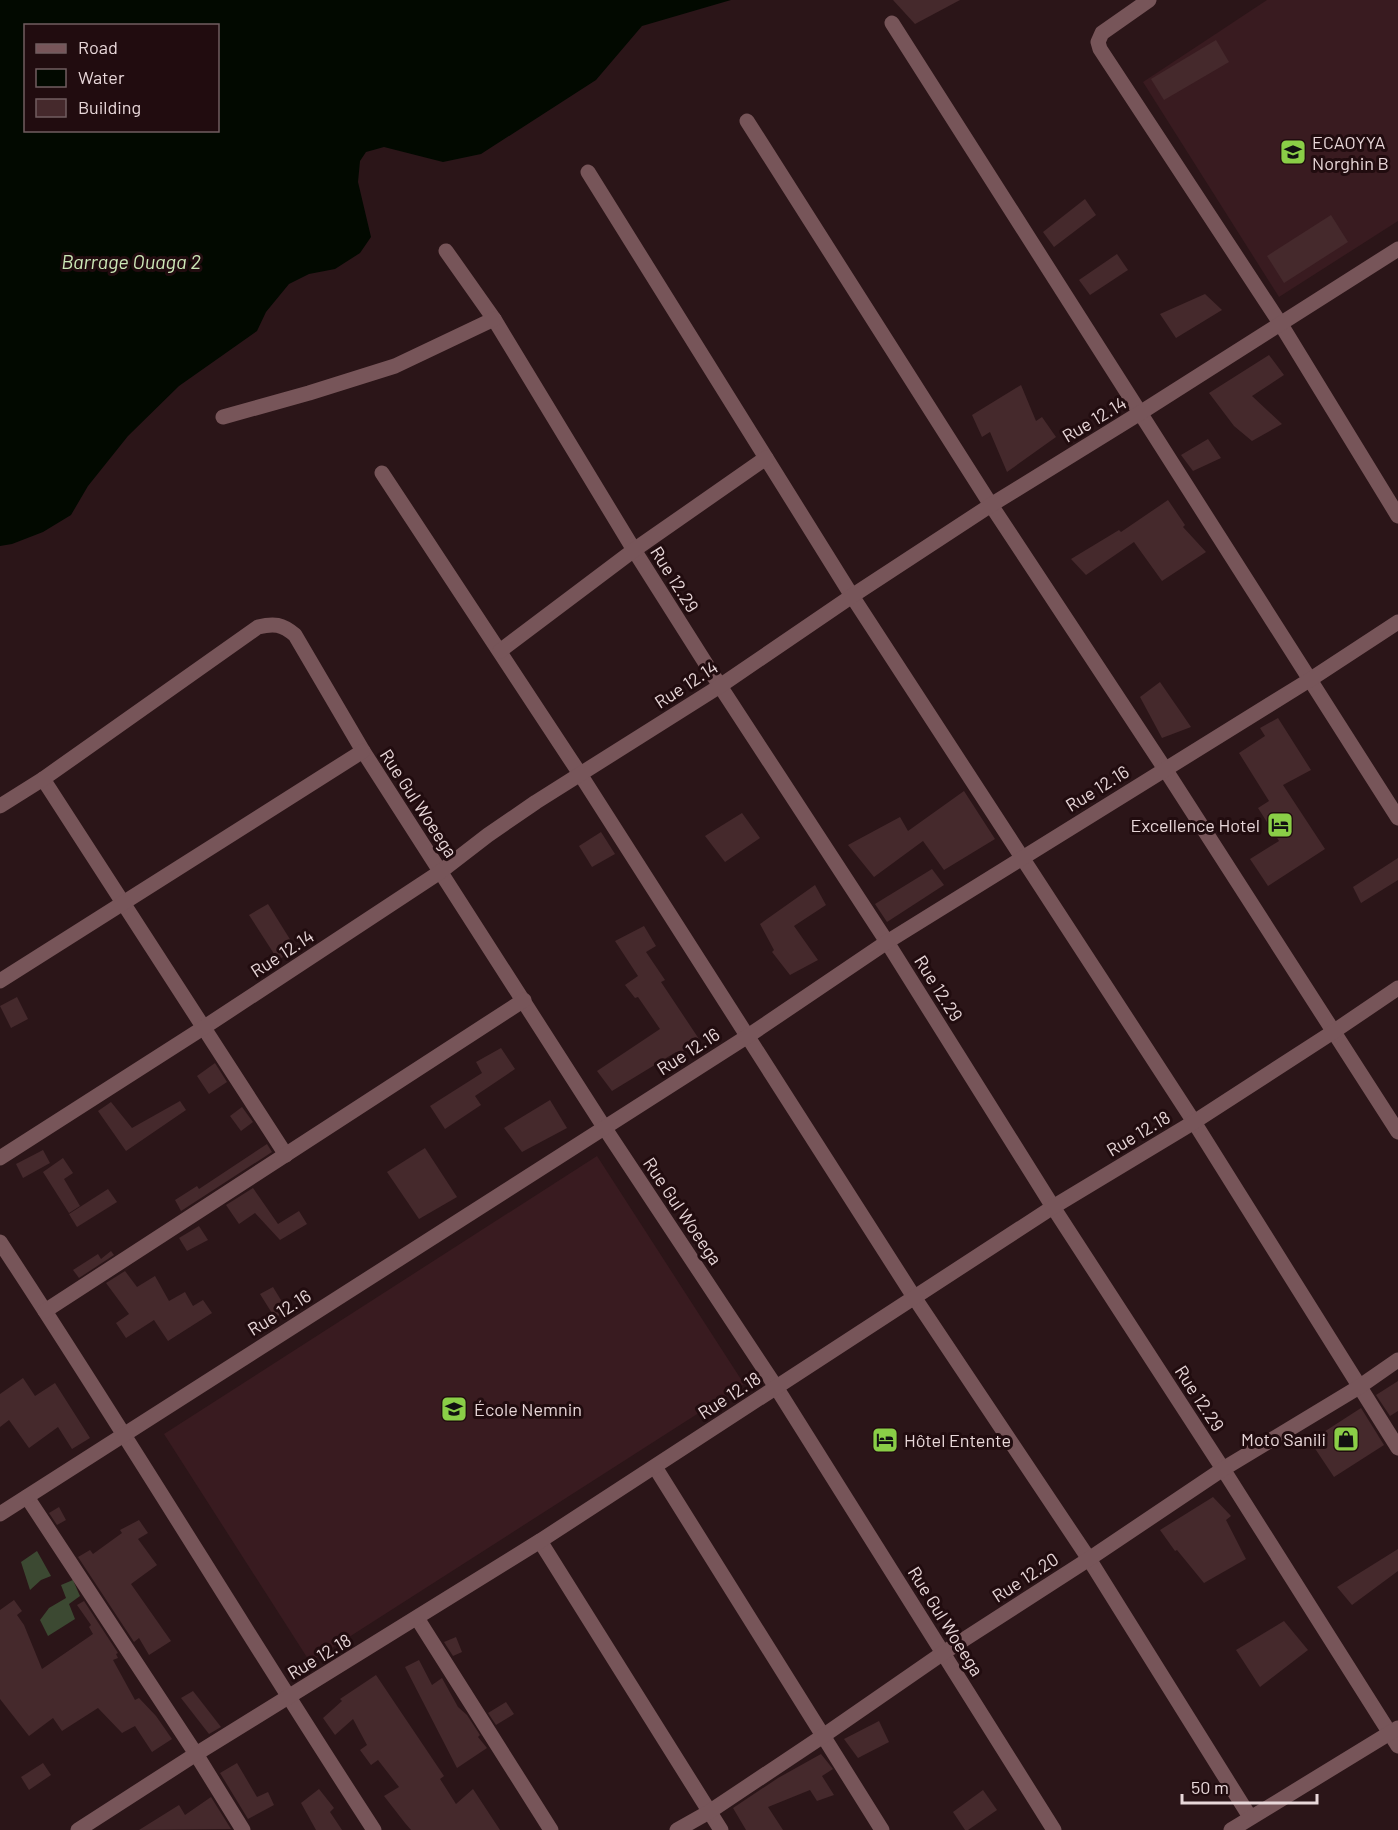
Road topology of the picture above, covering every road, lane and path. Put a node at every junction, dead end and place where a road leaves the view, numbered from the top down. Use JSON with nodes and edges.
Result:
{"nodes":[{"id":1,"x":1149,"y":0,"type":"edge"},
{"id":2,"x":892,"y":23,"type":"dead end"},
{"id":3,"x":747,"y":121,"type":"dead end"},
{"id":4,"x":588,"y":172,"type":"dead end"},
{"id":5,"x":1398,"y":249,"type":"edge"},
{"id":6,"x":446,"y":251,"type":"dead end"},
{"id":7,"x":494,"y":319,"type":"junction"},
{"id":8,"x":1280,"y":324,"type":"junction"},
{"id":9,"x":1140,"y":413,"type":"junction"},
{"id":10,"x":223,"y":417,"type":"dead end"},
{"id":11,"x":766,"y":458,"type":"junction"},
{"id":12,"x":382,"y":473,"type":"dead end"},
{"id":13,"x":991,"y":505,"type":"junction"},
{"id":14,"x":1398,"y":516,"type":"edge"},
{"id":15,"x":634,"y":550,"type":"junction"},
{"id":16,"x":852,"y":596,"type":"junction"},
{"id":17,"x":1398,"y":622,"type":"edge"},
{"id":18,"x":500,"y":651,"type":"junction"},
{"id":19,"x":1311,"y":680,"type":"junction"},
{"id":20,"x":720,"y":686,"type":"junction"},
{"id":21,"x":363,"y":751,"type":"junction"},
{"id":22,"x":1165,"y":769,"type":"junction"},
{"id":23,"x":580,"y":774,"type":"junction"},
{"id":24,"x":43,"y":779,"type":"junction"},
{"id":25,"x":0,"y":806,"type":"edge"},
{"id":26,"x":1398,"y":818,"type":"edge"},
{"id":27,"x":1022,"y":858,"type":"junction"},
{"id":28,"x":440,"y":872,"type":"junction"},
{"id":29,"x":124,"y":902,"type":"junction"},
{"id":30,"x":887,"y":942,"type":"junction"},
{"id":31,"x":0,"y":981,"type":"edge"},
{"id":32,"x":1398,"y":988,"type":"edge"},
{"id":33,"x":524,"y":1000,"type":"junction"},
{"id":34,"x":203,"y":1028,"type":"junction"},
{"id":35,"x":1333,"y":1032,"type":"junction"},
{"id":36,"x":748,"y":1036,"type":"junction"},
{"id":37,"x":1194,"y":1122,"type":"junction"},
{"id":38,"x":604,"y":1127,"type":"junction"},
{"id":39,"x":1398,"y":1132,"type":"edge"},
{"id":40,"x":286,"y":1155,"type":"junction"},
{"id":41,"x":0,"y":1158,"type":"edge"},
{"id":42,"x":1053,"y":1207,"type":"junction"},
{"id":43,"x":0,"y":1242,"type":"edge"},
{"id":44,"x":914,"y":1298,"type":"junction"},
{"id":45,"x":45,"y":1311,"type":"junction"},
{"id":46,"x":1398,"y":1360,"type":"edge"},
{"id":47,"x":776,"y":1387,"type":"junction"},
{"id":48,"x":1359,"y":1387,"type":"junction"},
{"id":49,"x":124,"y":1433,"type":"junction"},
{"id":50,"x":1398,"y":1448,"type":"edge"},
{"id":51,"x":655,"y":1467,"type":"junction"},
{"id":52,"x":1223,"y":1469,"type":"junction"},
{"id":53,"x":27,"y":1497,"type":"junction"},
{"id":54,"x":0,"y":1514,"type":"edge"},
{"id":55,"x":540,"y":1541,"type":"junction"},
{"id":56,"x":1089,"y":1559,"type":"junction"},
{"id":57,"x":417,"y":1618,"type":"junction"},
{"id":58,"x":943,"y":1653,"type":"junction"},
{"id":59,"x":288,"y":1697,"type":"junction"},
{"id":60,"x":823,"y":1736,"type":"junction"},
{"id":61,"x":1395,"y":1736,"type":"edge"},
{"id":62,"x":196,"y":1754,"type":"junction"},
{"id":63,"x":709,"y":1812,"type":"junction"},
{"id":64,"x":1250,"y":1817,"type":"junction"},
{"id":65,"x":78,"y":1830,"type":"edge"},
{"id":66,"x":243,"y":1830,"type":"edge"},
{"id":67,"x":374,"y":1830,"type":"edge"},
{"id":68,"x":551,"y":1830,"type":"edge"},
{"id":69,"x":676,"y":1830,"type":"edge"},
{"id":70,"x":721,"y":1830,"type":"edge"},
{"id":71,"x":882,"y":1830,"type":"edge"},
{"id":72,"x":1054,"y":1830,"type":"edge"},
{"id":73,"x":1231,"y":1830,"type":"edge"}],
"edges":[{"from":1,"to":8,"type":"street"},
{"from":2,"to":9,"type":"street"},
{"from":3,"to":13,"type":"street"},
{"from":4,"to":11,"type":"street"},
{"from":5,"to":8,"type":"street","name":"Rue 12.14"},
{"from":6,"to":7,"type":"street","name":"Rue 12.29"},
{"from":7,"to":10,"type":"street"},
{"from":7,"to":15,"type":"street","name":"Rue 12.29"},
{"from":8,"to":9,"type":"street","name":"Rue 12.14"},
{"from":8,"to":14,"type":"street"},
{"from":9,"to":13,"type":"street","name":"Rue 12.14"},
{"from":9,"to":19,"type":"street"},
{"from":11,"to":15,"type":"street"},
{"from":11,"to":16,"type":"street"},
{"from":12,"to":18,"type":"street"},
{"from":13,"to":16,"type":"street","name":"Rue 12.14"},
{"from":13,"to":22,"type":"street"},
{"from":15,"to":18,"type":"street"},
{"from":15,"to":20,"type":"street","name":"Rue 12.29"},
{"from":16,"to":20,"type":"street","name":"Rue 12.14"},
{"from":16,"to":27,"type":"street"},
{"from":17,"to":19,"type":"street","name":"Rue 12.16"},
{"from":18,"to":23,"type":"street"},
{"from":19,"to":22,"type":"street","name":"Rue 12.16"},
{"from":19,"to":26,"type":"street"},
{"from":20,"to":23,"type":"street","name":"Rue 12.14"},
{"from":20,"to":30,"type":"street","name":"Rue 12.29"},
{"from":21,"to":24,"type":"street","name":"Rue Gul Woeega"},
{"from":21,"to":28,"type":"street","name":"Rue Gul Woeega"},
{"from":21,"to":29,"type":"street"},
{"from":22,"to":27,"type":"street","name":"Rue 12.16"},
{"from":22,"to":35,"type":"street"},
{"from":23,"to":28,"type":"street","name":"Rue 12.14"},
{"from":23,"to":36,"type":"street"},
{"from":24,"to":25,"type":"street"},
{"from":24,"to":29,"type":"street"},
{"from":27,"to":30,"type":"street","name":"Rue 12.16"},
{"from":27,"to":37,"type":"street"},
{"from":28,"to":33,"type":"street","name":"Rue Gul Woeega"},
{"from":28,"to":34,"type":"street","name":"Rue 12.14"},
{"from":29,"to":31,"type":"street"},
{"from":29,"to":34,"type":"street"},
{"from":30,"to":36,"type":"street","name":"Rue 12.16"},
{"from":30,"to":42,"type":"street","name":"Rue 12.29"},
{"from":32,"to":35,"type":"street","name":"Rue 12.18"},
{"from":33,"to":38,"type":"street","name":"Rue Gul Woeega"},
{"from":33,"to":40,"type":"street"},
{"from":34,"to":40,"type":"street"},
{"from":34,"to":41,"type":"street","name":"Rue 12.14"},
{"from":35,"to":37,"type":"street","name":"Rue 12.18"},
{"from":35,"to":39,"type":"street"},
{"from":36,"to":38,"type":"street","name":"Rue 12.16"},
{"from":36,"to":44,"type":"street"},
{"from":37,"to":42,"type":"street","name":"Rue 12.18"},
{"from":37,"to":48,"type":"street"},
{"from":38,"to":47,"type":"street","name":"Rue Gul Woeega"},
{"from":38,"to":49,"type":"street","name":"Rue 12.16"},
{"from":40,"to":45,"type":"street"},
{"from":42,"to":44,"type":"street","name":"Rue 12.18"},
{"from":42,"to":52,"type":"street","name":"Rue 12.29"},
{"from":43,"to":45,"type":"street"},
{"from":44,"to":47,"type":"street","name":"Rue 12.18"},
{"from":44,"to":56,"type":"street"},
{"from":45,"to":49,"type":"street"},
{"from":46,"to":48,"type":"street","name":"Rue 12.20"},
{"from":47,"to":51,"type":"street","name":"Rue 12.18"},
{"from":47,"to":58,"type":"street","name":"Rue Gul Woeega"},
{"from":48,"to":50,"type":"street"},
{"from":48,"to":52,"type":"street","name":"Rue 12.20"},
{"from":49,"to":53,"type":"street","name":"Rue 12.16"},
{"from":49,"to":59,"type":"street"},
{"from":51,"to":55,"type":"street","name":"Rue 12.18"},
{"from":51,"to":60,"type":"street"},
{"from":52,"to":56,"type":"street","name":"Rue 12.20"},
{"from":52,"to":61,"type":"street","name":"Rue 12.29"},
{"from":53,"to":54,"type":"street","name":"Rue 12.16"},
{"from":53,"to":62,"type":"street"},
{"from":55,"to":57,"type":"street","name":"Rue 12.18"},
{"from":55,"to":63,"type":"street"},
{"from":56,"to":58,"type":"street","name":"Rue 12.20"},
{"from":56,"to":64,"type":"street"},
{"from":57,"to":59,"type":"street","name":"Rue 12.18"},
{"from":57,"to":68,"type":"street"},
{"from":58,"to":60,"type":"street","name":"Rue 12.20"},
{"from":58,"to":72,"type":"street","name":"Rue Gul Woeega"},
{"from":59,"to":62,"type":"street","name":"Rue 12.18"},
{"from":59,"to":67,"type":"street"},
{"from":60,"to":63,"type":"street","name":"Rue 12.20"},
{"from":60,"to":71,"type":"street"},
{"from":61,"to":64,"type":"street"},
{"from":62,"to":65,"type":"street","name":"Rue 12.18"},
{"from":62,"to":66,"type":"street"},
{"from":63,"to":69,"type":"street","name":"Rue 12.20"},
{"from":63,"to":70,"type":"street"},
{"from":64,"to":73,"type":"street"}]}
